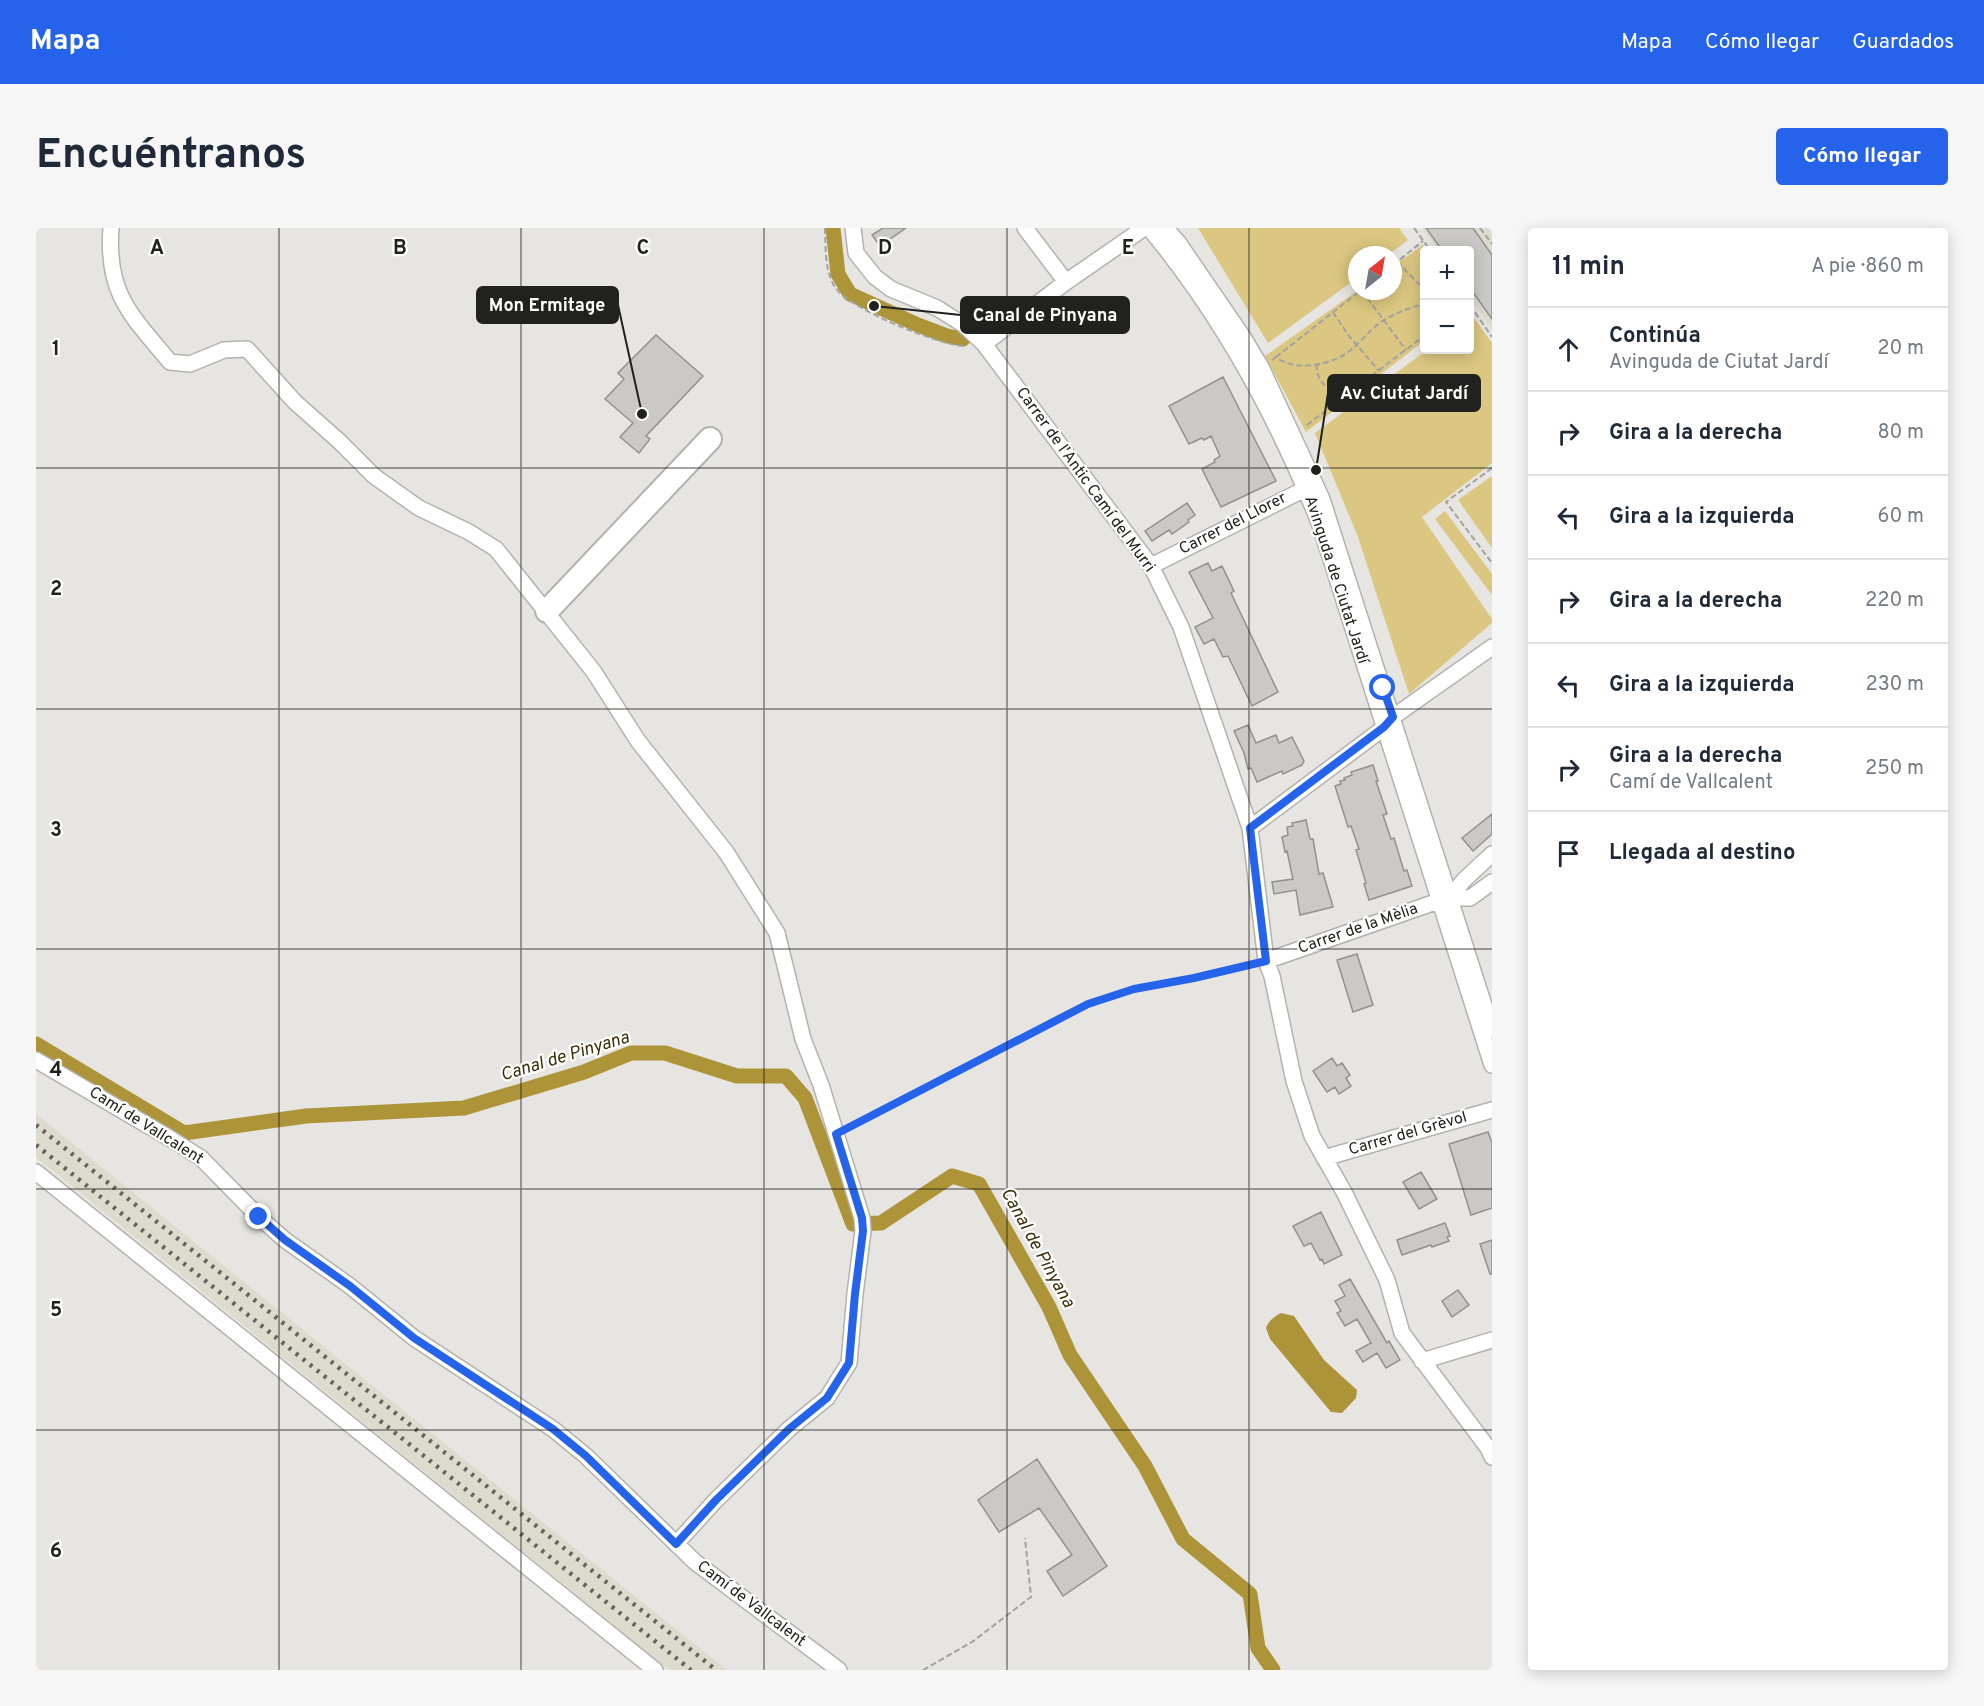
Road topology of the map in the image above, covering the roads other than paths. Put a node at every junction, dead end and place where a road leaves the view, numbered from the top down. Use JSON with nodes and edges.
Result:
{"nodes":[{"id":1,"x":111,"y":228,"type":"edge"},
{"id":2,"x":853,"y":228,"type":"edge"},
{"id":3,"x":1025,"y":228,"type":"edge"},
{"id":4,"x":1144,"y":228,"type":"edge"},
{"id":5,"x":1149,"y":228,"type":"edge"},
{"id":6,"x":1165,"y":228,"type":"edge"},
{"id":7,"x":1066,"y":282,"type":"junction"},
{"id":8,"x":984,"y":344,"type":"junction"},
{"id":9,"x":710,"y":439,"type":"dead end"},
{"id":10,"x":1310,"y":486,"type":"junction"},
{"id":11,"x":1151,"y":566,"type":"junction"},
{"id":12,"x":547,"y":611,"type":"junction"},
{"id":13,"x":1492,"y":647,"type":"edge"},
{"id":14,"x":1389,"y":722,"type":"junction"},
{"id":15,"x":1250,"y":828,"type":"junction"},
{"id":16,"x":1492,"y":854,"type":"edge"},
{"id":17,"x":1492,"y":882,"type":"edge"},
{"id":18,"x":1445,"y":899,"type":"junction"},
{"id":19,"x":1266,"y":961,"type":"junction"},
{"id":20,"x":1492,"y":1030,"type":"edge"},
{"id":21,"x":36,"y":1060,"type":"edge"},
{"id":22,"x":1492,"y":1065,"type":"edge"},
{"id":23,"x":1492,"y":1110,"type":"edge"},
{"id":24,"x":1324,"y":1158,"type":"junction"},
{"id":25,"x":36,"y":1172,"type":"edge"},
{"id":26,"x":1492,"y":1340,"type":"edge"},
{"id":27,"x":1422,"y":1361,"type":"junction"},
{"id":28,"x":1492,"y":1457,"type":"edge"},
{"id":29,"x":676,"y":1544,"type":"junction"},
{"id":30,"x":655,"y":1670,"type":"edge"},
{"id":31,"x":839,"y":1670,"type":"edge"}],
"edges":[{"from":1,"to":12,"type":"street"},
{"from":2,"to":8,"type":"street","name":"Carrer de l'Antic Camí del Murri"},
{"from":3,"to":7,"type":"street"},
{"from":4,"to":7,"type":"street"},
{"from":5,"to":10,"type":"street","name":"Avinguda de Ciutat Jardí"},
{"from":6,"to":10,"type":"street","name":"Avinguda de Ciutat Jardí"},
{"from":7,"to":8,"type":"street"},
{"from":8,"to":11,"type":"street","name":"Carrer de l'Antic Camí del Murri"},
{"from":9,"to":12,"type":"street"},
{"from":10,"to":11,"type":"street","name":"Carrer del Llorer"},
{"from":10,"to":14,"type":"street","name":"Avinguda de Ciutat Jardí"},
{"from":11,"to":15,"type":"street","name":"Carrer de l'Antic Camí del Murri"},
{"from":12,"to":29,"type":"street"},
{"from":13,"to":14,"type":"street"},
{"from":14,"to":15,"type":"street"},
{"from":14,"to":18,"type":"street","name":"Avinguda de Ciutat Jardí"},
{"from":15,"to":19,"type":"street","name":"Carrer de l'Antic Camí del Murri"},
{"from":16,"to":18,"type":"street","name":"Carrer de la Mèlia"},
{"from":17,"to":18,"type":"street","name":"Carrer de la Mèlia"},
{"from":18,"to":19,"type":"street","name":"Carrer de la Mèlia"},
{"from":18,"to":20,"type":"street","name":"Avinguda de Ciutat Jardí"},
{"from":18,"to":22,"type":"street","name":"Avinguda de Ciutat Jardí"},
{"from":19,"to":24,"type":"street","name":"Carrer de l'Antic Camí del Murri"},
{"from":21,"to":29,"type":"street","name":"Camí de Vallcalent"},
{"from":23,"to":24,"type":"street","name":"Carrer del Grèvol"},
{"from":24,"to":27,"type":"street","name":"Carrer de l'Antic Camí del Murri"},
{"from":25,"to":30,"type":"street"},
{"from":26,"to":27,"type":"street"},
{"from":27,"to":28,"type":"street","name":"Carrer de l'Antic Camí del Murri"},
{"from":29,"to":31,"type":"street","name":"Camí de Vallcalent"}]}
